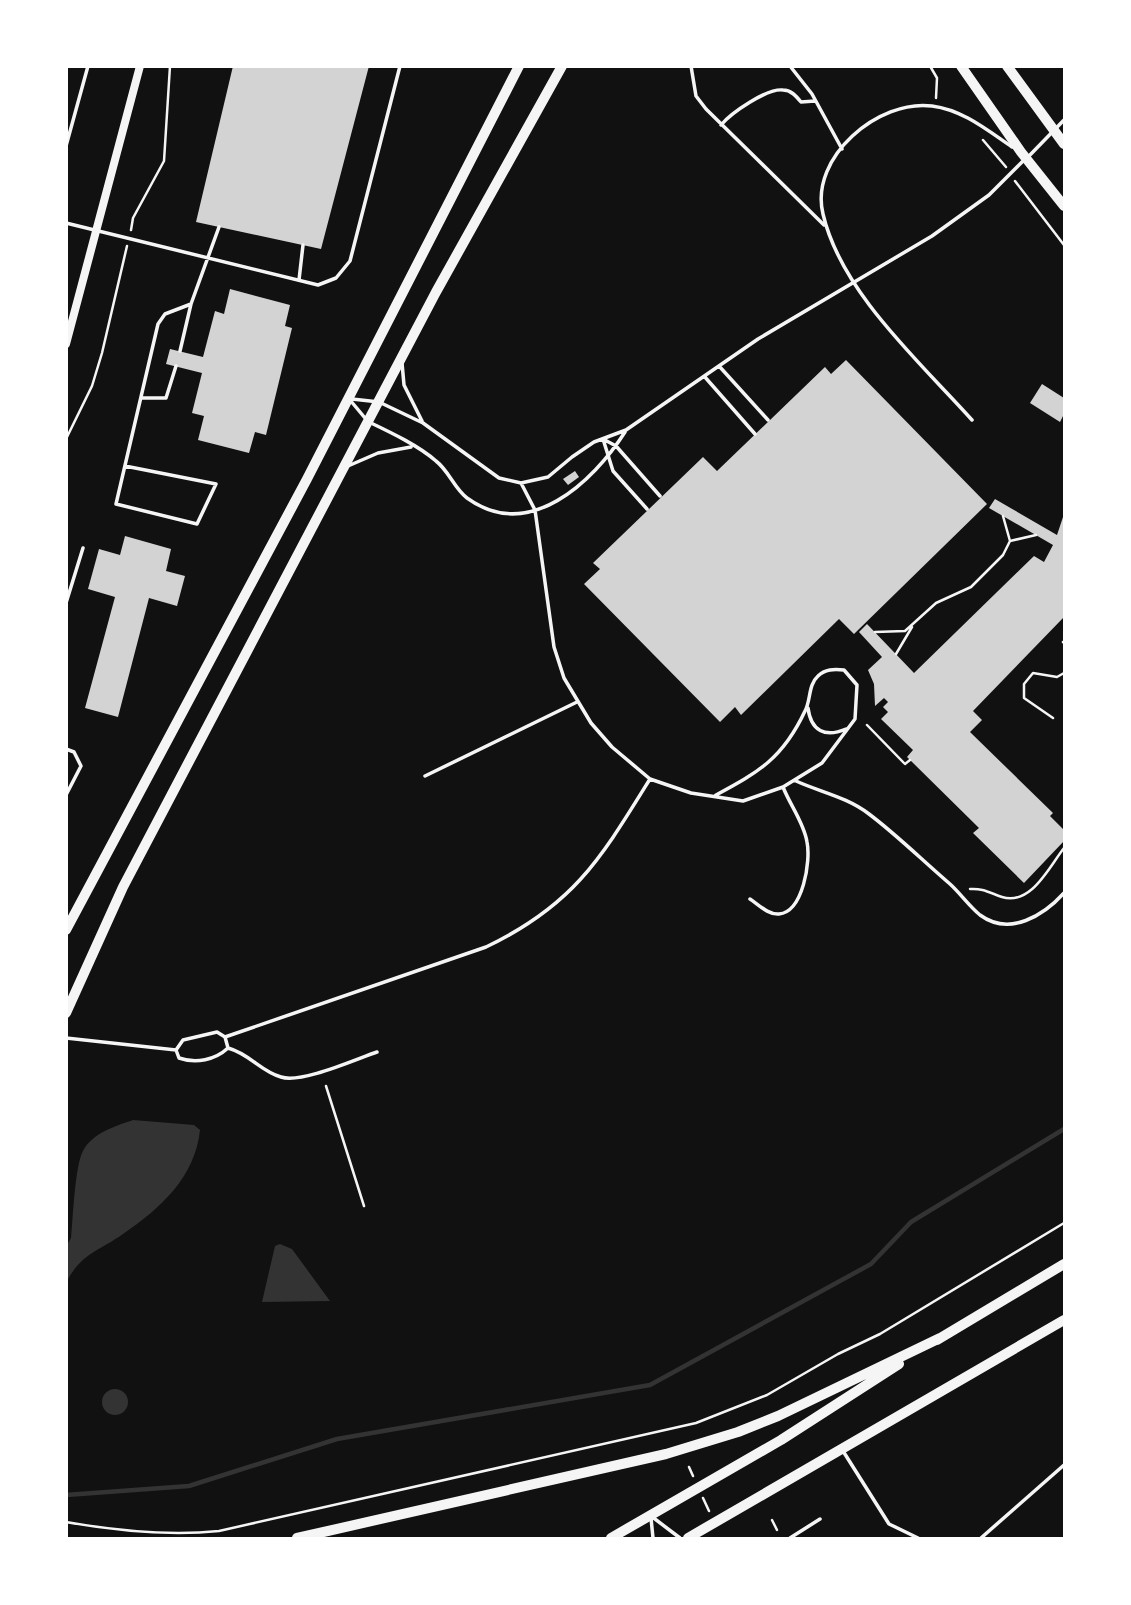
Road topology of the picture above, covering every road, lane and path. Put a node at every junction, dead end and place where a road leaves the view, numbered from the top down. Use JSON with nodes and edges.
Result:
{"nodes":[{"id":1,"x":88,"y":66,"type":"edge"},
{"id":2,"x":140,"y":66,"type":"edge"},
{"id":3,"x":170,"y":66,"type":"edge"},
{"id":4,"x":400,"y":66,"type":"edge"},
{"id":5,"x":519,"y":66,"type":"edge"},
{"id":6,"x":562,"y":66,"type":"edge"},
{"id":7,"x":691,"y":66,"type":"edge"},
{"id":8,"x":790,"y":66,"type":"edge"},
{"id":9,"x":930,"y":66,"type":"edge"},
{"id":10,"x":961,"y":66,"type":"edge"},
{"id":11,"x":1007,"y":66,"type":"edge"},
{"id":12,"x":815,"y":101,"type":"junction"},
{"id":13,"x":934,"y":106,"type":"junction"},
{"id":14,"x":1065,"y":120,"type":"edge"},
{"id":15,"x":721,"y":125,"type":"junction"},
{"id":16,"x":1065,"y":144,"type":"edge"},
{"id":17,"x":66,"y":146,"type":"edge"},
{"id":18,"x":842,"y":149,"type":"junction"},
{"id":19,"x":1021,"y":152,"type":"junction"},
{"id":20,"x":1065,"y":206,"type":"edge"},
{"id":21,"x":66,"y":223,"type":"edge"},
{"id":22,"x":219,"y":227,"type":"dead end"},
{"id":23,"x":828,"y":229,"type":"junction"},
{"id":24,"x":98,"y":230,"type":"junction"},
{"id":25,"x":129,"y":238,"type":"junction"},
{"id":26,"x":303,"y":245,"type":"dead end"},
{"id":27,"x":209,"y":258,"type":"junction"},
{"id":28,"x":299,"y":280,"type":"junction"},
{"id":29,"x":855,"y":282,"type":"junction"},
{"id":30,"x":191,"y":304,"type":"junction"},
{"id":31,"x":66,"y":344,"type":"edge"},
{"id":32,"x":180,"y":351,"type":"dead end"},
{"id":33,"x":402,"y":357,"type":"junction"},
{"id":34,"x":176,"y":366,"type":"dead end"},
{"id":35,"x":719,"y":366,"type":"junction"},
{"id":36,"x":705,"y":376,"type":"junction"},
{"id":37,"x":142,"y":398,"type":"junction"},
{"id":38,"x":348,"y":399,"type":"junction"},
{"id":39,"x":379,"y":402,"type":"junction"},
{"id":40,"x":972,"y":420,"type":"dead end"},
{"id":41,"x":768,"y":421,"type":"dead end"},
{"id":42,"x":369,"y":422,"type":"junction"},
{"id":43,"x":423,"y":423,"type":"junction"},
{"id":44,"x":626,"y":430,"type":"junction"},
{"id":45,"x":755,"y":434,"type":"dead end"},
{"id":46,"x":66,"y":439,"type":"edge"},
{"id":47,"x":603,"y":439,"type":"junction"},
{"id":48,"x":616,"y":446,"type":"junction"},
{"id":49,"x":413,"y":447,"type":"junction"},
{"id":50,"x":608,"y":457,"type":"junction"},
{"id":51,"x":125,"y":466,"type":"junction"},
{"id":52,"x":345,"y":467,"type":"junction"},
{"id":53,"x":522,"y":483,"type":"junction"},
{"id":54,"x":660,"y":496,"type":"dead end"},
{"id":55,"x":647,"y":509,"type":"dead end"},
{"id":56,"x":535,"y":510,"type":"junction"},
{"id":57,"x":1003,"y":516,"type":"dead end"},
{"id":58,"x":1036,"y":535,"type":"dead end"},
{"id":59,"x":1010,"y":541,"type":"junction"},
{"id":60,"x":83,"y":548,"type":"dead end"},
{"id":61,"x":66,"y":603,"type":"edge"},
{"id":62,"x":913,"y":625,"type":"junction"},
{"id":63,"x":875,"y":632,"type":"dead end"},
{"id":64,"x":896,"y":654,"type":"dead end"},
{"id":65,"x":1065,"y":673,"type":"edge"},
{"id":66,"x":576,"y":702,"type":"junction"},
{"id":67,"x":808,"y":707,"type":"junction"},
{"id":68,"x":1053,"y":718,"type":"dead end"},
{"id":69,"x":867,"y":726,"type":"dead end"},
{"id":70,"x":848,"y":728,"type":"junction"},
{"id":71,"x":66,"y":749,"type":"edge"},
{"id":72,"x":909,"y":760,"type":"dead end"},
{"id":73,"x":425,"y":776,"type":"dead end"},
{"id":74,"x":650,"y":779,"type":"junction"},
{"id":75,"x":796,"y":781,"type":"junction"},
{"id":76,"x":783,"y":787,"type":"junction"},
{"id":77,"x":66,"y":795,"type":"edge"},
{"id":78,"x":716,"y":795,"type":"junction"},
{"id":79,"x":1064,"y":848,"type":"edge"},
{"id":80,"x":960,"y":893,"type":"junction"},
{"id":81,"x":1065,"y":893,"type":"edge"},
{"id":82,"x":750,"y":899,"type":"dead end"},
{"id":83,"x":66,"y":930,"type":"edge"},
{"id":84,"x":66,"y":1013,"type":"edge"},
{"id":85,"x":225,"y":1037,"type":"junction"},
{"id":86,"x":66,"y":1038,"type":"edge"},
{"id":87,"x":228,"y":1048,"type":"junction"},
{"id":88,"x":176,"y":1050,"type":"junction"},
{"id":89,"x":377,"y":1052,"type":"dead end"},
{"id":90,"x":326,"y":1086,"type":"dead end"},
{"id":91,"x":364,"y":1206,"type":"dead end"},
{"id":92,"x":1065,"y":1223,"type":"edge"},
{"id":93,"x":1065,"y":1264,"type":"edge"},
{"id":94,"x":1065,"y":1320,"type":"edge"},
{"id":95,"x":940,"y":1338,"type":"junction"},
{"id":96,"x":842,"y":1450,"type":"junction"},
{"id":97,"x":1065,"y":1465,"type":"edge"},
{"id":98,"x":689,"y":1467,"type":"dead end"},
{"id":99,"x":698,"y":1489,"type":"junction"},
{"id":100,"x":650,"y":1516,"type":"junction"},
{"id":101,"x":820,"y":1519,"type":"dead end"},
{"id":102,"x":772,"y":1520,"type":"dead end"},
{"id":103,"x":66,"y":1522,"type":"edge"},
{"id":104,"x":716,"y":1523,"type":"junction"},
{"id":105,"x":777,"y":1530,"type":"dead end"},
{"id":106,"x":706,"y":1534,"type":"edge"},
{"id":107,"x":297,"y":1538,"type":"edge"},
{"id":108,"x":611,"y":1538,"type":"edge"},
{"id":109,"x":653,"y":1538,"type":"edge"},
{"id":110,"x":680,"y":1538,"type":"edge"},
{"id":111,"x":688,"y":1538,"type":"edge"},
{"id":112,"x":790,"y":1538,"type":"edge"},
{"id":113,"x":918,"y":1538,"type":"edge"},
{"id":114,"x":981,"y":1538,"type":"edge"}],
"edges":[{"from":1,"to":17,"type":"lane"},
{"from":2,"to":24,"type":"street"},
{"from":3,"to":25,"type":"path"},
{"from":4,"to":28,"type":"lane"},
{"from":5,"to":38,"type":"highway"},
{"from":6,"to":33,"type":"highway"},
{"from":7,"to":15,"type":"lane"},
{"from":8,"to":12,"type":"lane"},
{"from":9,"to":13,"type":"path"},
{"from":10,"to":19,"type":"highway"},
{"from":11,"to":16,"type":"highway"},
{"from":12,"to":15,"type":"lane"},
{"from":12,"to":18,"type":"lane"},
{"from":13,"to":18,"type":"lane"},
{"from":13,"to":19,"type":"lane"},
{"from":14,"to":29,"type":"lane"},
{"from":15,"to":23,"type":"lane"},
{"from":18,"to":23,"type":"lane"},
{"from":19,"to":20,"type":"highway"},
{"from":21,"to":24,"type":"lane"},
{"from":22,"to":27,"type":"lane"},
{"from":23,"to":29,"type":"lane"},
{"from":24,"to":25,"type":"lane"},
{"from":24,"to":31,"type":"street"},
{"from":25,"to":27,"type":"lane"},
{"from":25,"to":46,"type":"path"},
{"from":26,"to":28,"type":"lane"},
{"from":27,"to":28,"type":"lane"},
{"from":27,"to":30,"type":"lane"},
{"from":29,"to":35,"type":"lane"},
{"from":29,"to":40,"type":"lane"},
{"from":30,"to":32,"type":"lane"},
{"from":30,"to":37,"type":"lane"},
{"from":33,"to":39,"type":"highway"},
{"from":33,"to":43,"type":"lane"},
{"from":34,"to":37,"type":"lane"},
{"from":35,"to":36,"type":"lane"},
{"from":35,"to":41,"type":"lane"},
{"from":36,"to":44,"type":"lane"},
{"from":36,"to":45,"type":"lane"},
{"from":37,"to":51,"type":"lane"},
{"from":38,"to":39,"type":"lane"},
{"from":38,"to":42,"type":"lane"},
{"from":38,"to":83,"type":"highway"},
{"from":39,"to":42,"type":"highway"},
{"from":39,"to":43,"type":"lane"},
{"from":42,"to":49,"type":"lane"},
{"from":42,"to":52,"type":"highway"},
{"from":43,"to":53,"type":"lane"},
{"from":44,"to":47,"type":"lane"},
{"from":44,"to":48,"type":"lane"},
{"from":47,"to":48,"type":"lane"},
{"from":47,"to":50,"type":"lane"},
{"from":47,"to":53,"type":"lane"},
{"from":48,"to":50,"type":"lane"},
{"from":48,"to":54,"type":"lane"},
{"from":49,"to":52,"type":"lane"},
{"from":49,"to":56,"type":"lane"},
{"from":50,"to":55,"type":"lane"},
{"from":50,"to":56,"type":"lane"},
{"from":51,"to":51,"type":"lane"},
{"from":52,"to":84,"type":"highway"},
{"from":53,"to":56,"type":"lane"},
{"from":56,"to":66,"type":"lane"},
{"from":57,"to":59,"type":"path"},
{"from":58,"to":59,"type":"path"},
{"from":59,"to":62,"type":"path"},
{"from":60,"to":61,"type":"lane"},
{"from":62,"to":63,"type":"path"},
{"from":62,"to":64,"type":"path"},
{"from":65,"to":68,"type":"path"},
{"from":66,"to":73,"type":"lane"},
{"from":66,"to":74,"type":"lane"},
{"from":67,"to":70,"type":"lane"},
{"from":67,"to":70,"type":"lane"},
{"from":67,"to":78,"type":"lane"},
{"from":69,"to":72,"type":"path"},
{"from":70,"to":75,"type":"lane"},
{"from":71,"to":77,"type":"lane"},
{"from":74,"to":78,"type":"lane"},
{"from":74,"to":85,"type":"lane"},
{"from":75,"to":76,"type":"lane"},
{"from":75,"to":80,"type":"lane"},
{"from":76,"to":78,"type":"lane"},
{"from":76,"to":82,"type":"lane"},
{"from":79,"to":80,"type":"path"},
{"from":80,"to":81,"type":"lane"},
{"from":85,"to":87,"type":"lane"},
{"from":85,"to":88,"type":"lane"},
{"from":86,"to":88,"type":"lane"},
{"from":87,"to":88,"type":"lane"},
{"from":87,"to":89,"type":"lane"},
{"from":90,"to":91,"type":"path"},
{"from":92,"to":103,"type":"path"},
{"from":93,"to":95,"type":"highway"},
{"from":94,"to":96,"type":"highway"},
{"from":95,"to":99,"type":"highway"},
{"from":95,"to":107,"type":"highway"},
{"from":96,"to":104,"type":"highway"},
{"from":96,"to":113,"type":"lane"},
{"from":97,"to":114,"type":"lane"},
{"from":98,"to":99,"type":"path"},
{"from":99,"to":100,"type":"highway"},
{"from":99,"to":104,"type":"path"},
{"from":100,"to":108,"type":"highway"},
{"from":100,"to":109,"type":"lane"},
{"from":100,"to":110,"type":"lane"},
{"from":101,"to":112,"type":"lane"},
{"from":102,"to":105,"type":"path"},
{"from":104,"to":106,"type":"highway"},
{"from":106,"to":111,"type":"highway"}]}
